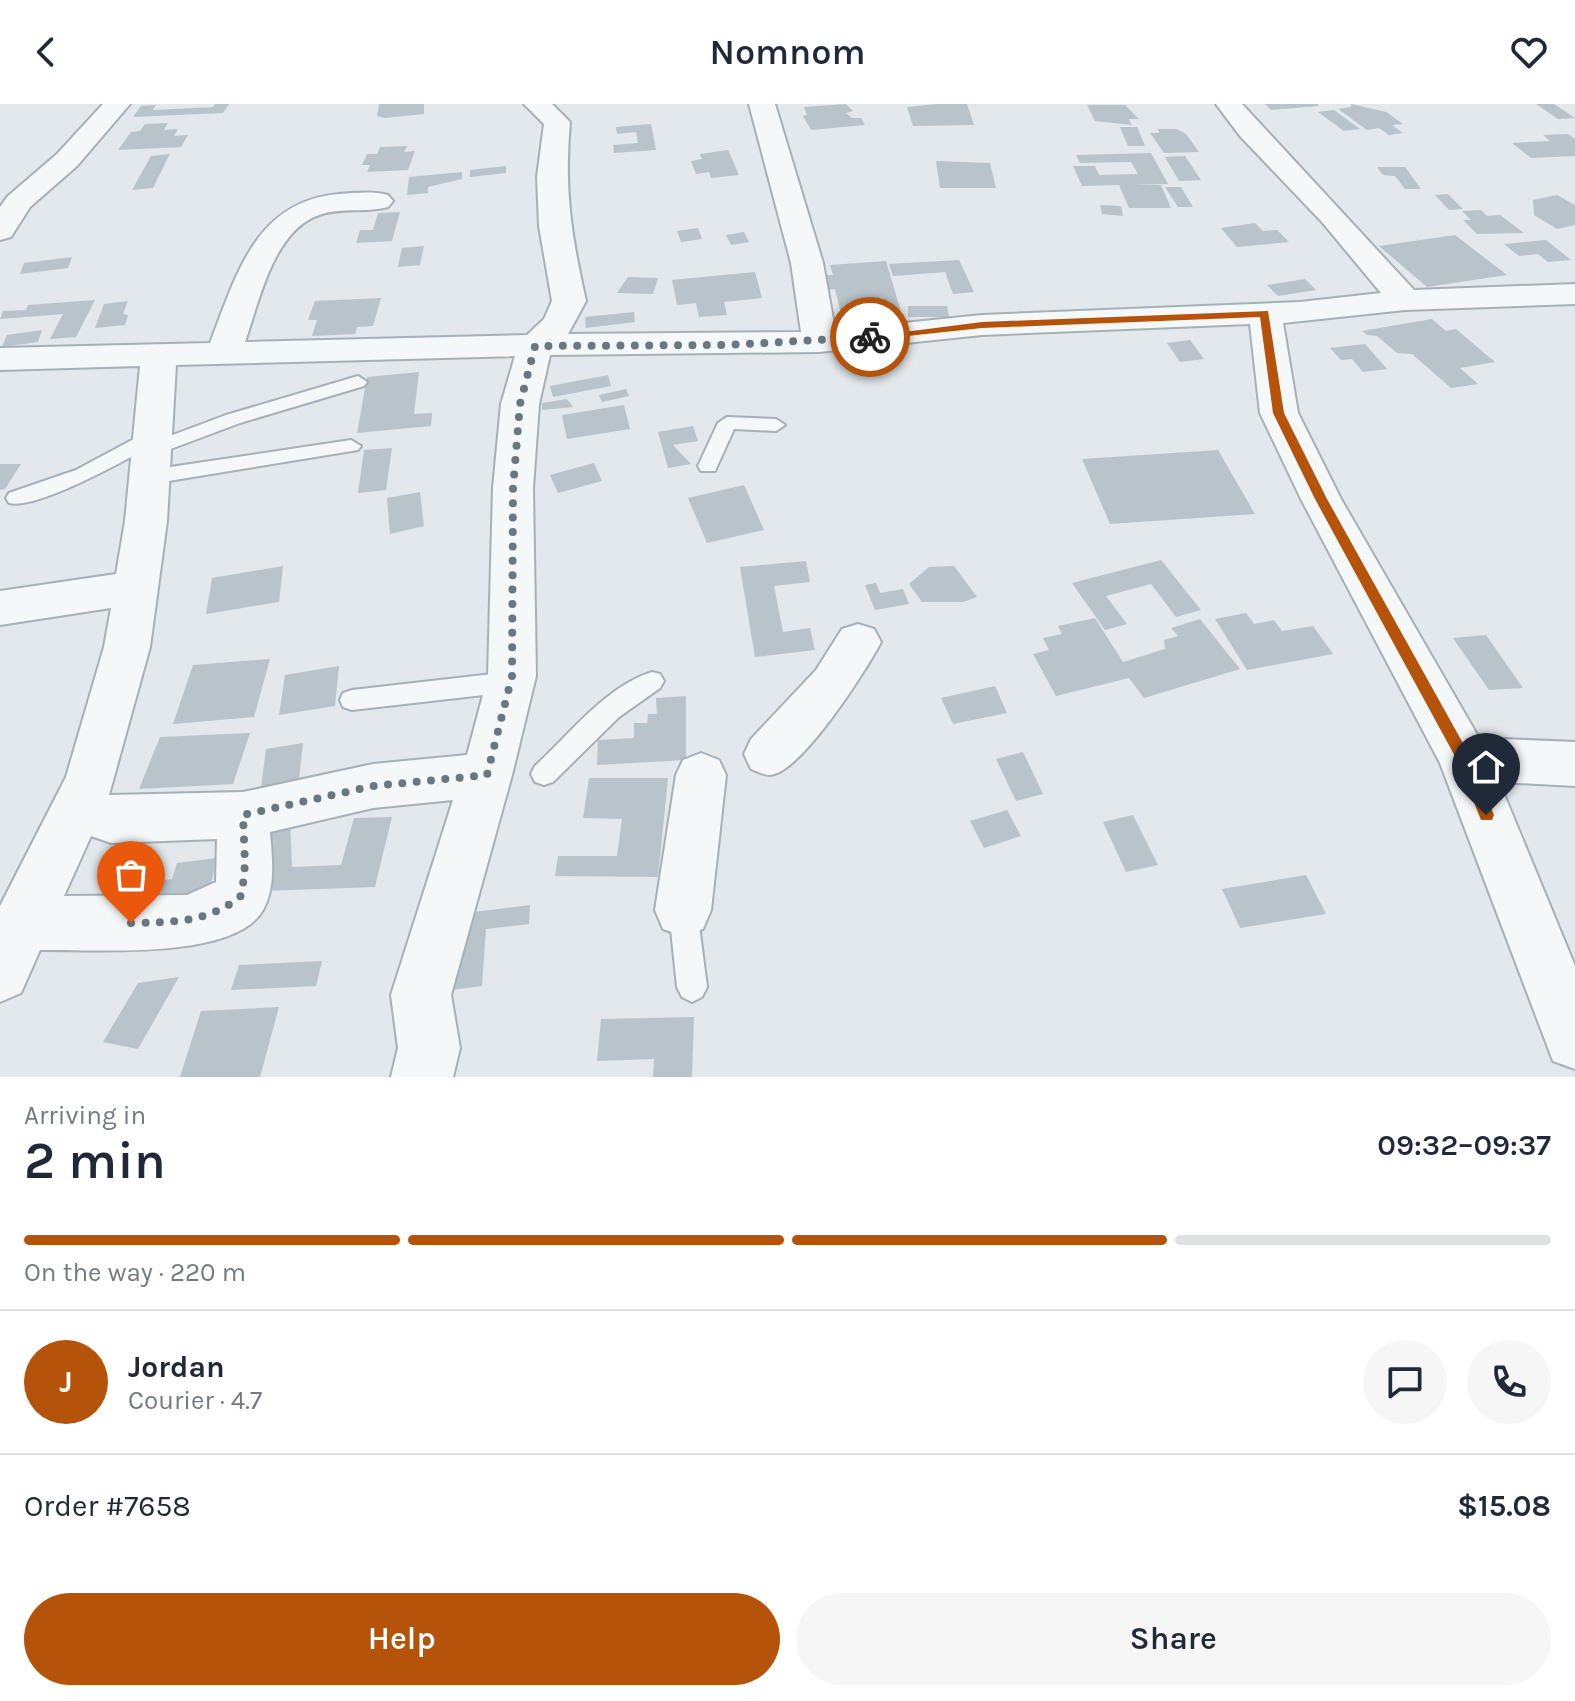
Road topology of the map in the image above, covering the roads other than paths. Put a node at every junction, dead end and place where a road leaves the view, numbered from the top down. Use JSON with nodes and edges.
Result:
{"nodes":[{"id":1,"x":117,"y":104,"type":"edge"},
{"id":2,"x":537,"y":104,"type":"edge"},
{"id":3,"x":762,"y":104,"type":"edge"},
{"id":4,"x":1229,"y":104,"type":"edge"},
{"id":5,"x":378,"y":201,"type":"dead end"},
{"id":6,"x":0,"y":231,"type":"edge"},
{"id":7,"x":1575,"y":294,"type":"edge"},
{"id":8,"x":1405,"y":300,"type":"junction"},
{"id":9,"x":1265,"y":313,"type":"junction"},
{"id":10,"x":819,"y":342,"type":"junction"},
{"id":11,"x":535,"y":346,"type":"junction"},
{"id":12,"x":224,"y":352,"type":"junction"},
{"id":13,"x":159,"y":355,"type":"junction"},
{"id":14,"x":0,"y":359,"type":"edge"},
{"id":15,"x":358,"y":382,"type":"dead end"},
{"id":16,"x":776,"y":425,"type":"dead end"},
{"id":17,"x":351,"y":446,"type":"dead end"},
{"id":18,"x":152,"y":454,"type":"junction"},
{"id":19,"x":708,"y":466,"type":"dead end"},
{"id":20,"x":16,"y":498,"type":"dead end"},
{"id":21,"x":135,"y":588,"type":"junction"},
{"id":22,"x":0,"y":608,"type":"edge"},
{"id":23,"x":858,"y":642,"type":"dead end"},
{"id":24,"x":510,"y":682,"type":"junction"},
{"id":25,"x":352,"y":700,"type":"dead end"},
{"id":26,"x":620,"y":705,"type":"dead end"},
{"id":27,"x":769,"y":754,"type":"dead end"},
{"id":28,"x":1464,"y":759,"type":"junction"},
{"id":29,"x":1575,"y":764,"type":"edge"},
{"id":30,"x":544,"y":774,"type":"dead end"},
{"id":31,"x":487,"y":775,"type":"junction"},
{"id":32,"x":701,"y":775,"type":"dead end"},
{"id":33,"x":79,"y":802,"type":"junction"},
{"id":34,"x":243,"y":815,"type":"junction"},
{"id":35,"x":683,"y":910,"type":"joint"},
{"id":36,"x":21,"y":923,"type":"junction"},
{"id":37,"x":0,"y":973,"type":"edge"},
{"id":38,"x":692,"y":987,"type":"dead end"},
{"id":39,"x":1575,"y":1039,"type":"edge"},
{"id":40,"x":422,"y":1077,"type":"edge"}],
"edges":[{"from":1,"to":6,"type":"street"},
{"from":2,"to":11,"type":"street"},
{"from":3,"to":10,"type":"street"},
{"from":4,"to":8,"type":"street"},
{"from":5,"to":12,"type":"street"},
{"from":7,"to":8,"type":"street"},
{"from":8,"to":9,"type":"street"},
{"from":9,"to":10,"type":"street"},
{"from":9,"to":28,"type":"street"},
{"from":10,"to":11,"type":"street"},
{"from":11,"to":12,"type":"street"},
{"from":11,"to":24,"type":"street"},
{"from":12,"to":13,"type":"street"},
{"from":13,"to":14,"type":"street"},
{"from":13,"to":18,"type":"street"},
{"from":15,"to":18,"type":"lane"},
{"from":16,"to":19,"type":"lane"},
{"from":17,"to":18,"type":"lane"},
{"from":18,"to":20,"type":"lane"},
{"from":18,"to":21,"type":"street"},
{"from":21,"to":22,"type":"street"},
{"from":21,"to":33,"type":"street"},
{"from":23,"to":27,"type":"street"},
{"from":24,"to":25,"type":"lane"},
{"from":24,"to":31,"type":"street"},
{"from":26,"to":30,"type":"lane"},
{"from":28,"to":29,"type":"street"},
{"from":28,"to":39,"type":"street"},
{"from":31,"to":34,"type":"street"},
{"from":31,"to":40,"type":"street"},
{"from":32,"to":35,"type":"street"},
{"from":33,"to":34,"type":"street"},
{"from":33,"to":36,"type":"street"},
{"from":34,"to":36,"type":"street"},
{"from":35,"to":38,"type":"lane"},
{"from":36,"to":37,"type":"street"}]}
